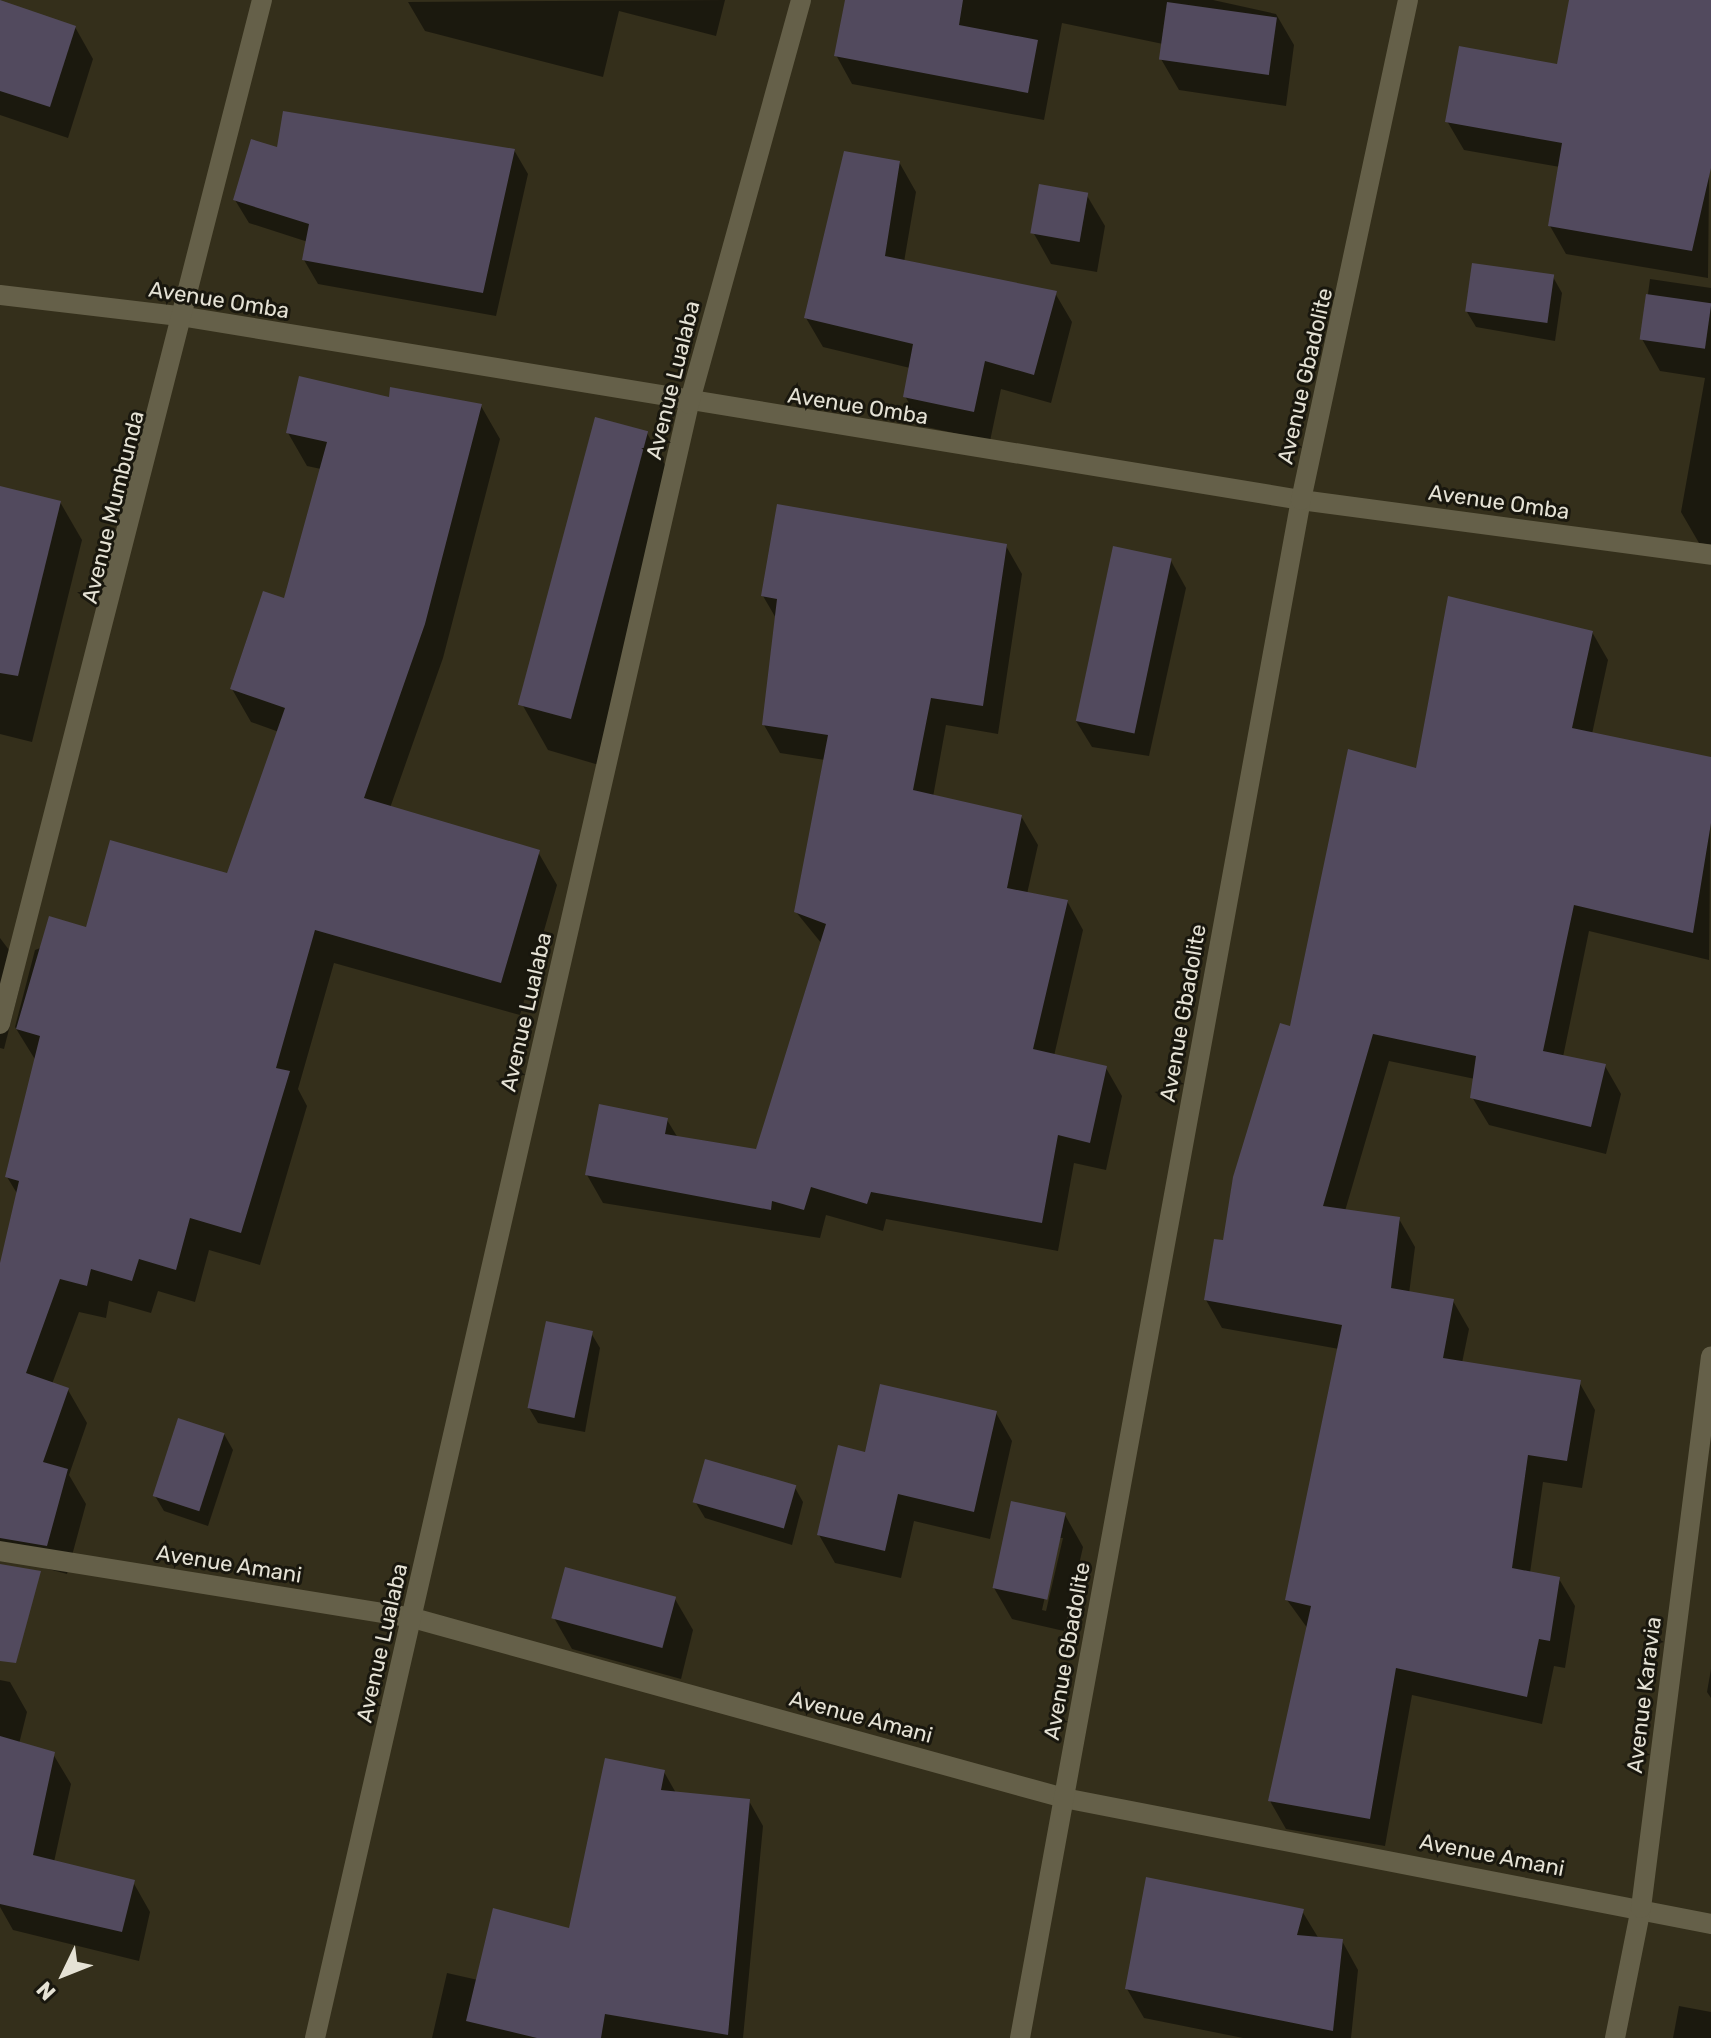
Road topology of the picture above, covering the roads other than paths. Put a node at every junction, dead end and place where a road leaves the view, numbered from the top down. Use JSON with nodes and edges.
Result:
{"nodes":[{"id":1,"x":262,"y":0,"type":"edge"},
{"id":2,"x":801,"y":0,"type":"edge"},
{"id":3,"x":1408,"y":0,"type":"edge"},
{"id":4,"x":0,"y":295,"type":"edge"},
{"id":5,"x":186,"y":317,"type":"junction"},
{"id":6,"x":689,"y":404,"type":"junction"},
{"id":7,"x":1301,"y":500,"type":"junction"},
{"id":8,"x":1711,"y":555,"type":"edge"},
{"id":9,"x":0,"y":1024,"type":"edge"},
{"id":10,"x":1711,"y":1356,"type":"edge"},
{"id":11,"x":0,"y":1551,"type":"edge"},
{"id":12,"x":413,"y":1618,"type":"junction"},
{"id":13,"x":1064,"y":1798,"type":"junction"},
{"id":14,"x":1641,"y":1908,"type":"junction"},
{"id":15,"x":1711,"y":1924,"type":"edge"},
{"id":16,"x":315,"y":2038,"type":"edge"},
{"id":17,"x":1020,"y":2038,"type":"edge"},
{"id":18,"x":1615,"y":2038,"type":"edge"}],
"edges":[{"from":1,"to":5,"type":"street","name":"Avenue Mumbunda"},
{"from":2,"to":6,"type":"street","name":"Avenue Lualaba"},
{"from":3,"to":7,"type":"street","name":"Avenue Gbadolite"},
{"from":4,"to":5,"type":"street","name":"Avenue Omba"},
{"from":5,"to":6,"type":"street","name":"Avenue Omba"},
{"from":5,"to":9,"type":"street","name":"Avenue Mumbunda"},
{"from":6,"to":7,"type":"street","name":"Avenue Omba"},
{"from":6,"to":12,"type":"street","name":"Avenue Lualaba"},
{"from":7,"to":8,"type":"street","name":"Avenue Omba"},
{"from":7,"to":13,"type":"street","name":"Avenue Gbadolite"},
{"from":10,"to":14,"type":"street","name":"Avenue Karavia"},
{"from":11,"to":12,"type":"street","name":"Avenue Amani"},
{"from":12,"to":13,"type":"street","name":"Avenue Amani"},
{"from":12,"to":16,"type":"street","name":"Avenue Lualaba"},
{"from":13,"to":14,"type":"street","name":"Avenue Amani"},
{"from":13,"to":17,"type":"street","name":"Avenue Gbadolite"},
{"from":14,"to":15,"type":"street","name":"Avenue Amani"},
{"from":14,"to":18,"type":"street","name":"Avenue Karavia"}]}
